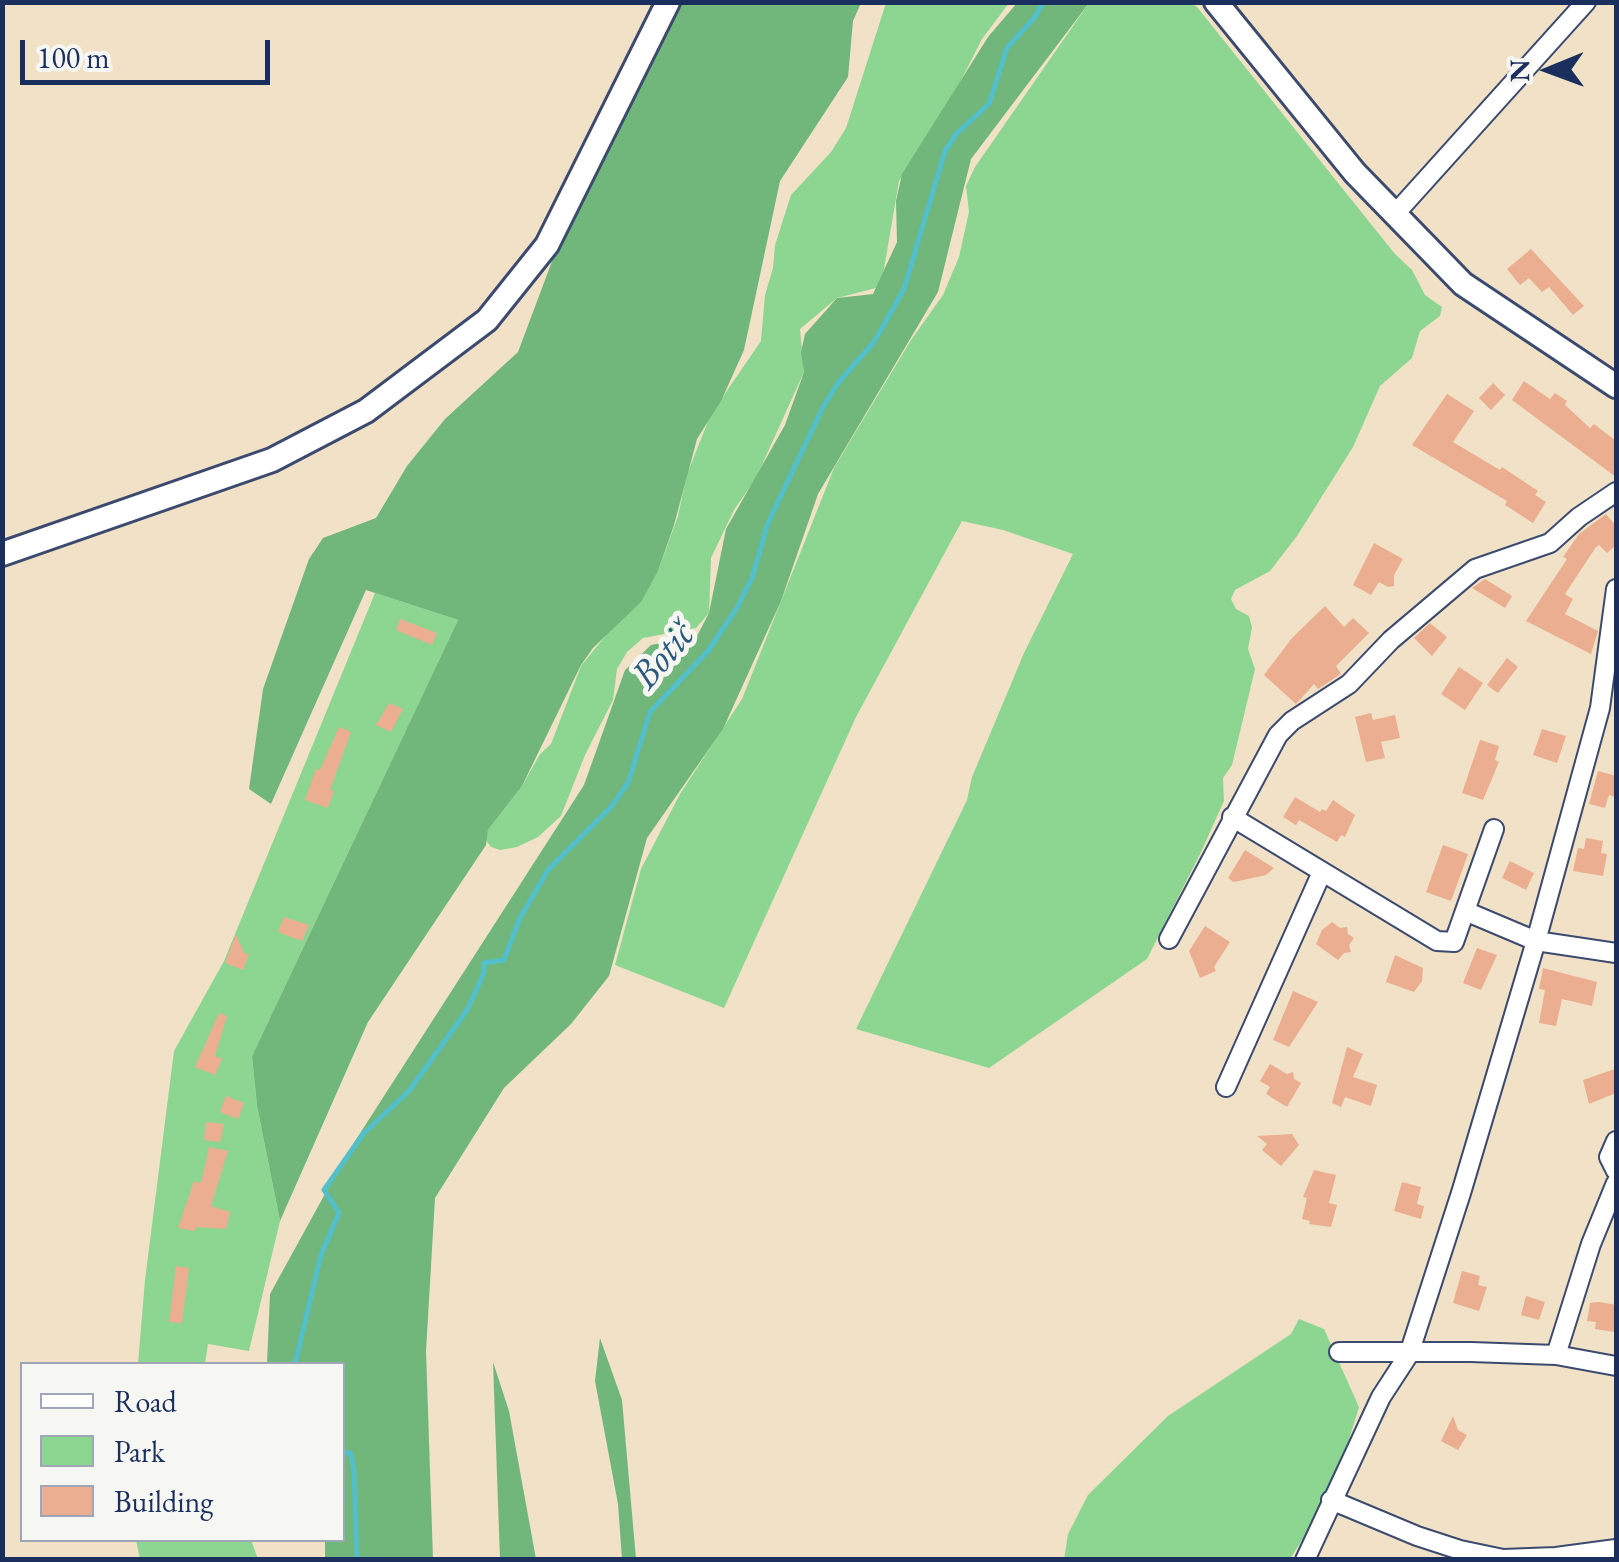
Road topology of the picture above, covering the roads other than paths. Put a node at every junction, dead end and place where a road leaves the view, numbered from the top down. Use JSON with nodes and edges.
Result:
{"nodes":[{"id":1,"x":668,"y":2,"type":"edge"},
{"id":2,"x":1216,"y":2,"type":"edge"},
{"id":3,"x":1586,"y":2,"type":"edge"},
{"id":4,"x":1395,"y":214,"type":"junction"},
{"id":5,"x":1616,"y":386,"type":"edge"},
{"id":6,"x":1616,"y":492,"type":"edge"},
{"id":7,"x":2,"y":554,"type":"edge"},
{"id":8,"x":1616,"y":589,"type":"edge"},
{"id":9,"x":1232,"y":817,"type":"junction"},
{"id":10,"x":1494,"y":828,"type":"dead end"},
{"id":11,"x":1322,"y":872,"type":"junction"},
{"id":12,"x":1465,"y":911,"type":"junction"},
{"id":13,"x":1169,"y":939,"type":"dead end"},
{"id":14,"x":1536,"y":941,"type":"junction"},
{"id":15,"x":1616,"y":953,"type":"edge"},
{"id":16,"x":1226,"y":1087,"type":"dead end"},
{"id":17,"x":1616,"y":1140,"type":"edge"},
{"id":18,"x":1616,"y":1171,"type":"edge"},
{"id":19,"x":1616,"y":1183,"type":"edge"},
{"id":20,"x":1339,"y":1352,"type":"dead end"},
{"id":21,"x":1409,"y":1354,"type":"junction"},
{"id":22,"x":1556,"y":1356,"type":"junction"},
{"id":23,"x":1616,"y":1366,"type":"edge"},
{"id":24,"x":1331,"y":1500,"type":"junction"},
{"id":25,"x":1616,"y":1549,"type":"edge"},
{"id":26,"x":1305,"y":1560,"type":"edge"}],
"edges":[{"from":1,"to":7,"type":"street"},
{"from":2,"to":4,"type":"street"},
{"from":3,"to":4,"type":"street"},
{"from":4,"to":5,"type":"street"},
{"from":6,"to":9,"type":"street"},
{"from":8,"to":14,"type":"street"},
{"from":9,"to":11,"type":"street"},
{"from":9,"to":13,"type":"street"},
{"from":10,"to":12,"type":"street"},
{"from":11,"to":12,"type":"street"},
{"from":11,"to":16,"type":"street"},
{"from":12,"to":14,"type":"street"},
{"from":14,"to":15,"type":"street"},
{"from":14,"to":21,"type":"street"},
{"from":17,"to":18,"type":"street"},
{"from":19,"to":22,"type":"street"},
{"from":20,"to":21,"type":"street"},
{"from":21,"to":22,"type":"street"},
{"from":21,"to":24,"type":"street"},
{"from":22,"to":23,"type":"street"},
{"from":24,"to":25,"type":"street"},
{"from":24,"to":26,"type":"street"}]}
